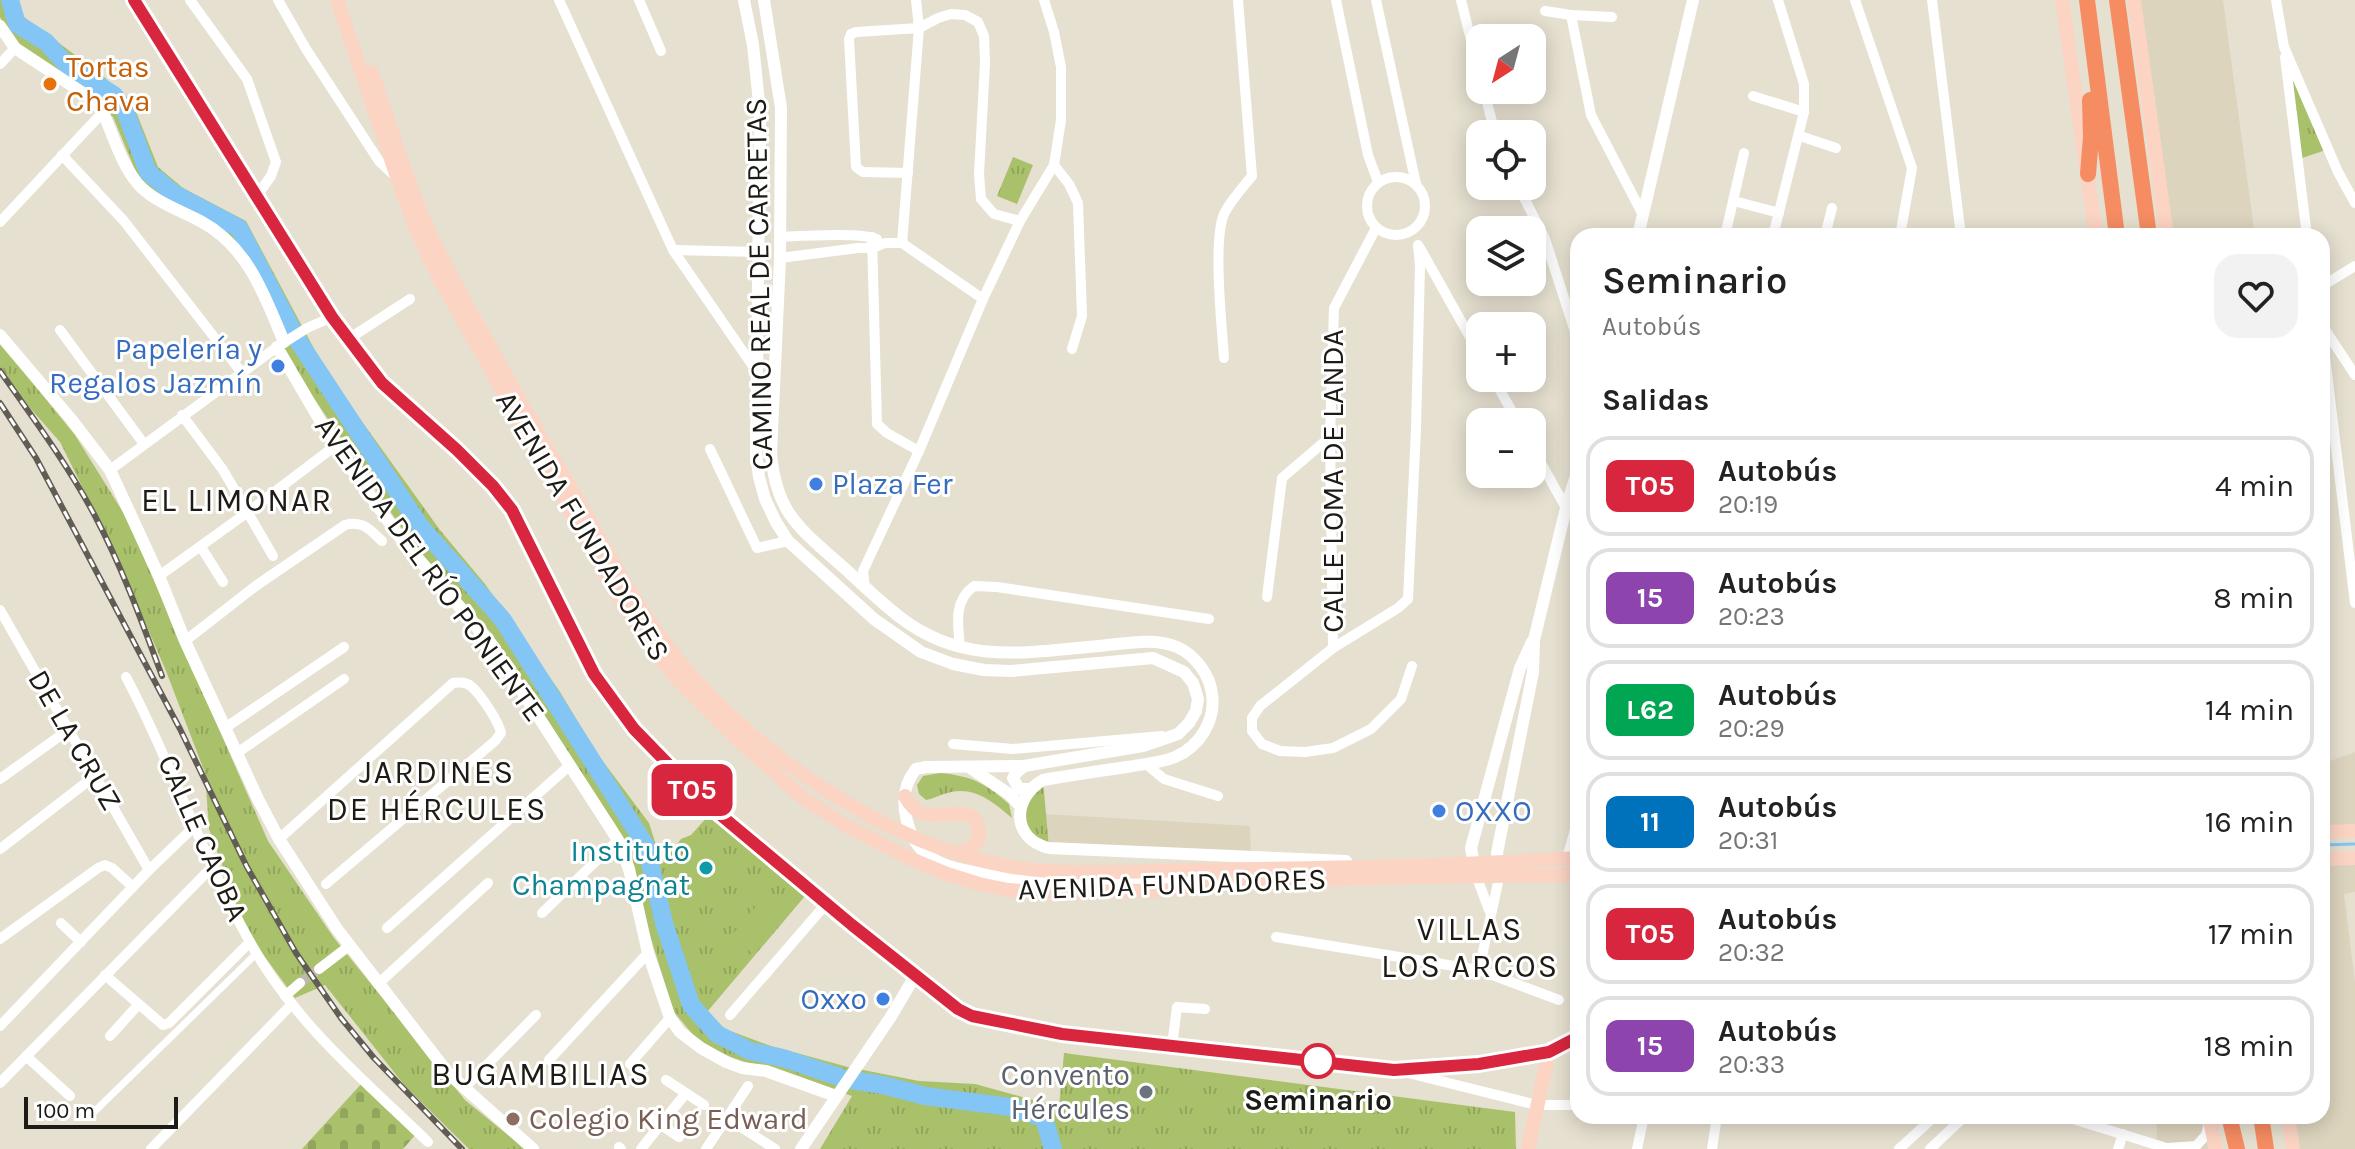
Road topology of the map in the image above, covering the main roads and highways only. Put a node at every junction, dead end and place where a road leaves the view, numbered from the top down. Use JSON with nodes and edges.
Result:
{"nodes":[{"id":1,"x":337,"y":0,"type":"edge"},
{"id":2,"x":347,"y":0,"type":"edge"},
{"id":3,"x":2062,"y":0,"type":"edge"},
{"id":4,"x":2117,"y":0,"type":"edge"},
{"id":5,"x":2134,"y":0,"type":"edge"},
{"id":6,"x":2088,"y":7,"type":"edge"},
{"id":7,"x":2088,"y":174,"type":"junction"},
{"id":8,"x":402,"y":176,"type":"junction"},
{"id":9,"x":2141,"y":176,"type":"junction"},
{"id":10,"x":2095,"y":228,"type":"edge"},
{"id":11,"x":2116,"y":228,"type":"edge"},
{"id":12,"x":2148,"y":228,"type":"edge"},
{"id":13,"x":2155,"y":228,"type":"edge"},
{"id":14,"x":2166,"y":228,"type":"edge"},
{"id":15,"x":904,"y":803,"type":"road end"},
{"id":16,"x":2355,"y":831,"type":"edge"},
{"id":17,"x":2330,"y":832,"type":"edge"},
{"id":18,"x":957,"y":853,"type":"junction"},
{"id":19,"x":2355,"y":858,"type":"edge"},
{"id":20,"x":1569,"y":859,"type":"edge"},
{"id":21,"x":2330,"y":859,"type":"edge"},
{"id":22,"x":1570,"y":876,"type":"edge"},
{"id":23,"x":1570,"y":1041,"type":"edge"},
{"id":24,"x":2210,"y":1124,"type":"edge"},
{"id":25,"x":2231,"y":1124,"type":"edge"},
{"id":26,"x":2262,"y":1124,"type":"edge"},
{"id":27,"x":2289,"y":1124,"type":"edge"},
{"id":28,"x":1528,"y":1149,"type":"edge"},
{"id":29,"x":2216,"y":1149,"type":"edge"},
{"id":30,"x":2237,"y":1149,"type":"edge"},
{"id":31,"x":2266,"y":1149,"type":"edge"},
{"id":32,"x":2293,"y":1149,"type":"edge"}],
"edges":[{"from":1,"to":8,"type":"main road","name":"AVENIDA FUNDADORES"},
{"from":2,"to":8,"type":"main road","name":"AVENIDA FUNDADORES"},
{"from":3,"to":7,"type":"main road"},
{"from":4,"to":9,"type":"highway"},
{"from":5,"to":14,"type":"main road"},
{"from":6,"to":7,"type":"highway"},
{"from":6,"to":11,"type":"highway"},
{"from":7,"to":10,"type":"main road"},
{"from":8,"to":18,"type":"main road","name":"AVENIDA FUNDADORES"},
{"from":8,"to":22,"type":"main road","name":"AVENIDA FUNDADORES"},
{"from":9,"to":12,"type":"highway"},
{"from":9,"to":13,"type":"highway"},
{"from":15,"to":18,"type":"main road"},
{"from":16,"to":17,"type":"main road"},
{"from":18,"to":20,"type":"main road","name":"AVENIDA FUNDADORES"},
{"from":19,"to":21,"type":"main road"},
{"from":23,"to":28,"type":"main road"},
{"from":24,"to":29,"type":"main road"},
{"from":25,"to":30,"type":"highway"},
{"from":26,"to":31,"type":"highway"},
{"from":27,"to":32,"type":"main road"}]}
